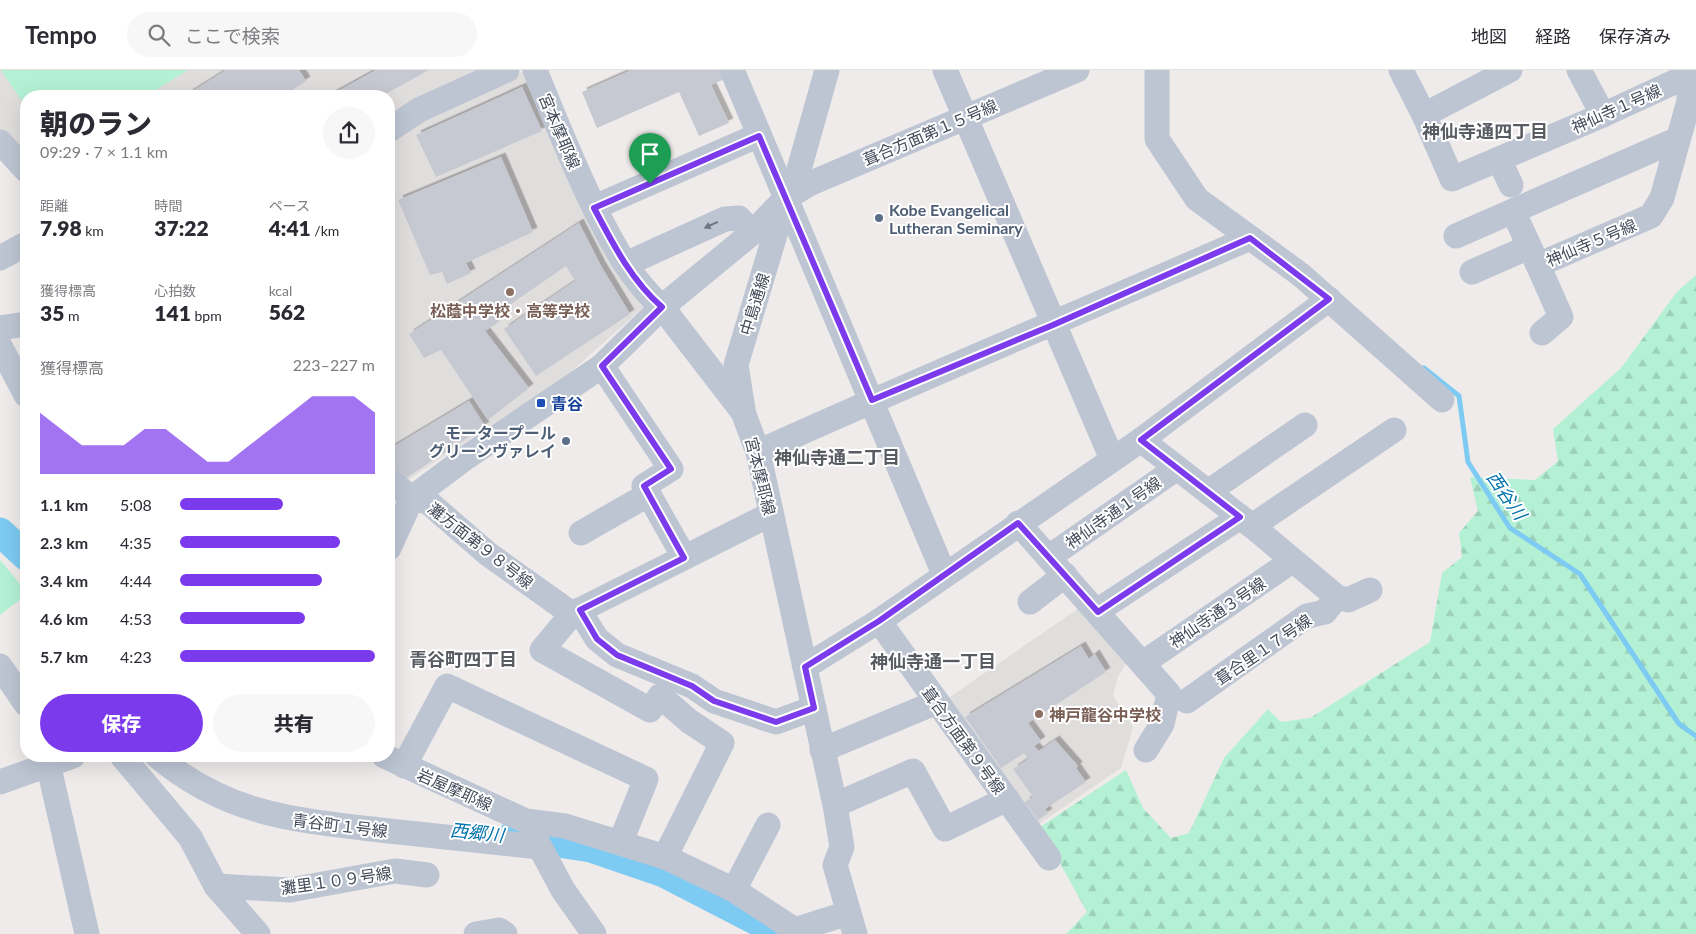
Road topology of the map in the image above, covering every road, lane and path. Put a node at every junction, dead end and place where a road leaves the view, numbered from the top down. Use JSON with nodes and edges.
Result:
{"nodes":[{"id":1,"x":507,"y":70,"type":"edge"},
{"id":2,"x":535,"y":70,"type":"edge"},
{"id":3,"x":732,"y":70,"type":"edge"},
{"id":4,"x":827,"y":70,"type":"edge"},
{"id":5,"x":945,"y":70,"type":"edge"},
{"id":6,"x":1077,"y":70,"type":"edge"},
{"id":7,"x":1157,"y":70,"type":"edge"},
{"id":8,"x":1401,"y":70,"type":"edge"},
{"id":9,"x":1510,"y":70,"type":"edge"},
{"id":10,"x":1579,"y":70,"type":"edge"},
{"id":11,"x":1693,"y":74,"type":"edge"},
{"id":12,"x":1424,"y":115,"type":"junction"},
{"id":13,"x":1603,"y":115,"type":"junction"},
{"id":14,"x":966,"y":117,"type":"junction"},
{"id":15,"x":395,"y":126,"type":"edge"},
{"id":16,"x":759,"y":136,"type":"junction"},
{"id":17,"x":1678,"y":140,"type":"junction"},
{"id":18,"x":1499,"y":158,"type":"junction"},
{"id":19,"x":1511,"y":185,"type":"dead end"},
{"id":20,"x":786,"y":198,"type":"junction"},
{"id":21,"x":594,"y":208,"type":"junction"},
{"id":22,"x":1513,"y":211,"type":"junction"},
{"id":23,"x":752,"y":233,"type":"junction"},
{"id":24,"x":1456,"y":236,"type":"dead end"},
{"id":25,"x":1250,"y":238,"type":"junction"},
{"id":26,"x":20,"y":247,"type":"edge"},
{"id":27,"x":1533,"y":256,"type":"junction"},
{"id":28,"x":0,"y":258,"type":"edge"},
{"id":29,"x":626,"y":264,"type":"junction"},
{"id":30,"x":1472,"y":272,"type":"dead end"},
{"id":31,"x":1329,"y":299,"type":"junction"},
{"id":32,"x":662,"y":307,"type":"junction"},
{"id":33,"x":20,"y":325,"type":"edge"},
{"id":34,"x":1053,"y":325,"type":"junction"},
{"id":35,"x":0,"y":328,"type":"edge"},
{"id":36,"x":1542,"y":334,"type":"dead end"},
{"id":37,"x":0,"y":346,"type":"edge"},
{"id":38,"x":602,"y":366,"type":"junction"},
{"id":39,"x":20,"y":384,"type":"edge"},
{"id":40,"x":872,"y":400,"type":"junction"},
{"id":41,"x":1442,"y":400,"type":"dead end"},
{"id":42,"x":743,"y":412,"type":"junction"},
{"id":43,"x":1305,"y":425,"type":"dead end"},
{"id":44,"x":1394,"y":430,"type":"dead end"},
{"id":45,"x":1141,"y":440,"type":"junction"},
{"id":46,"x":758,"y":452,"type":"junction"},
{"id":47,"x":1112,"y":459,"type":"junction"},
{"id":48,"x":1177,"y":468,"type":"junction"},
{"id":49,"x":395,"y":485,"type":"edge"},
{"id":50,"x":1208,"y":492,"type":"junction"},
{"id":51,"x":649,"y":494,"type":"junction"},
{"id":52,"x":412,"y":498,"type":"junction"},
{"id":53,"x":771,"y":514,"type":"junction"},
{"id":54,"x":1246,"y":522,"type":"junction"},
{"id":55,"x":1018,"y":523,"type":"junction"},
{"id":56,"x":581,"y":533,"type":"dead end"},
{"id":57,"x":395,"y":535,"type":"edge"},
{"id":58,"x":684,"y":558,"type":"junction"},
{"id":59,"x":1292,"y":561,"type":"junction"},
{"id":60,"x":1057,"y":566,"type":"junction"},
{"id":61,"x":944,"y":574,"type":"junction"},
{"id":62,"x":1370,"y":590,"type":"dead end"},
{"id":63,"x":1337,"y":597,"type":"junction"},
{"id":64,"x":1030,"y":602,"type":"dead end"},
{"id":65,"x":576,"y":612,"type":"junction"},
{"id":66,"x":1098,"y":612,"type":"junction"},
{"id":67,"x":879,"y":621,"type":"junction"},
{"id":68,"x":1143,"y":663,"type":"junction"},
{"id":69,"x":0,"y":666,"type":"edge"},
{"id":70,"x":805,"y":667,"type":"junction"},
{"id":71,"x":20,"y":695,"type":"edge"},
{"id":72,"x":1187,"y":701,"type":"dead end"},
{"id":73,"x":937,"y":702,"type":"junction"},
{"id":74,"x":814,"y":708,"type":"junction"},
{"id":75,"x":822,"y":750,"type":"junction"},
{"id":76,"x":1146,"y":750,"type":"dead end"},
{"id":77,"x":395,"y":760,"type":"edge"},
{"id":78,"x":60,"y":762,"type":"edge"},
{"id":79,"x":63,"y":762,"type":"edge"},
{"id":80,"x":127,"y":762,"type":"edge"},
{"id":81,"x":164,"y":762,"type":"edge"},
{"id":82,"x":395,"y":762,"type":"edge"},
{"id":83,"x":0,"y":782,"type":"edge"},
{"id":84,"x":1006,"y":799,"type":"junction"},
{"id":85,"x":835,"y":806,"type":"junction"},
{"id":86,"x":768,"y":825,"type":"dead end"},
{"id":87,"x":531,"y":832,"type":"junction"},
{"id":88,"x":620,"y":842,"type":"junction"},
{"id":89,"x":665,"y":856,"type":"junction"},
{"id":90,"x":1049,"y":858,"type":"dead end"},
{"id":91,"x":427,"y":875,"type":"dead end"},
{"id":92,"x":216,"y":886,"type":"junction"},
{"id":93,"x":734,"y":890,"type":"junction"},
{"id":94,"x":851,"y":924,"type":"edge"},
{"id":95,"x":87,"y":934,"type":"edge"},
{"id":96,"x":258,"y":934,"type":"edge"},
{"id":97,"x":476,"y":934,"type":"edge"},
{"id":98,"x":505,"y":934,"type":"edge"},
{"id":99,"x":594,"y":934,"type":"edge"}],
"edges":[{"from":1,"to":15,"type":"street"},
{"from":2,"to":21,"type":"street","name":"宮本摩耶線"},
{"from":3,"to":16,"type":"street"},
{"from":4,"to":20,"type":"street"},
{"from":5,"to":14,"type":"street"},
{"from":6,"to":14,"type":"street","name":"葺合方面第１５号線"},
{"from":7,"to":25,"type":"street"},
{"from":8,"to":12,"type":"street","name":"神仙寺１号線"},
{"from":9,"to":12,"type":"street"},
{"from":10,"to":13,"type":"street"},
{"from":11,"to":13,"type":"street","name":"神仙寺１号線"},
{"from":11,"to":17,"type":"street","name":"神仙寺５号線"},
{"from":12,"to":18,"type":"street","name":"神仙寺１号線"},
{"from":13,"to":18,"type":"street","name":"神仙寺１号線"},
{"from":14,"to":20,"type":"street","name":"葺合方面第１５号線"},
{"from":14,"to":34,"type":"street"},
{"from":16,"to":20,"type":"street"},
{"from":16,"to":21,"type":"street"},
{"from":17,"to":22,"type":"street"},
{"from":17,"to":27,"type":"street","name":"神仙寺５号線"},
{"from":18,"to":19,"type":"street"},
{"from":20,"to":23,"type":"street"},
{"from":20,"to":40,"type":"street"},
{"from":20,"to":42,"type":"street","name":"中島通線"},
{"from":21,"to":29,"type":"street","name":"宮本摩耶線"},
{"from":22,"to":24,"type":"street"},
{"from":22,"to":27,"type":"street","name":"神仙寺５号線"},
{"from":23,"to":29,"type":"street","one_way":true},
{"from":23,"to":32,"type":"street"},
{"from":25,"to":31,"type":"street"},
{"from":25,"to":34,"type":"street"},
{"from":26,"to":28,"type":"street"},
{"from":27,"to":30,"type":"street"},
{"from":27,"to":36,"type":"street"},
{"from":29,"to":32,"type":"street","name":"宮本摩耶線"},
{"from":31,"to":41,"type":"street"},
{"from":31,"to":45,"type":"street"},
{"from":32,"to":38,"type":"street"},
{"from":32,"to":42,"type":"street","name":"宮本摩耶線"},
{"from":33,"to":35,"type":"street"},
{"from":34,"to":40,"type":"street"},
{"from":34,"to":47,"type":"street"},
{"from":37,"to":39,"type":"street"},
{"from":38,"to":51,"type":"street"},
{"from":38,"to":52,"type":"street"},
{"from":40,"to":46,"type":"street"},
{"from":40,"to":61,"type":"street"},
{"from":42,"to":46,"type":"street","name":"宮本摩耶線"},
{"from":43,"to":50,"type":"street"},
{"from":44,"to":54,"type":"street"},
{"from":45,"to":47,"type":"street"},
{"from":45,"to":48,"type":"street"},
{"from":46,"to":53,"type":"street","name":"宮本摩耶線"},
{"from":47,"to":55,"type":"street"},
{"from":48,"to":50,"type":"street"},
{"from":48,"to":60,"type":"street","name":"神仙寺通１号線"},
{"from":49,"to":52,"type":"street","name":"灘方面第９８号線"},
{"from":50,"to":54,"type":"street"},
{"from":51,"to":56,"type":"street"},
{"from":51,"to":58,"type":"street"},
{"from":52,"to":57,"type":"street"},
{"from":52,"to":65,"type":"street","name":"灘方面第９８号線"},
{"from":53,"to":58,"type":"street"},
{"from":53,"to":70,"type":"street","name":"宮本摩耶線"},
{"from":54,"to":59,"type":"street"},
{"from":54,"to":66,"type":"street"},
{"from":55,"to":60,"type":"street"},
{"from":55,"to":61,"type":"street"},
{"from":58,"to":65,"type":"street"},
{"from":59,"to":63,"type":"street"},
{"from":59,"to":68,"type":"street","name":"神仙寺通３号線"},
{"from":60,"to":64,"type":"street","name":"神仙寺通１号線"},
{"from":60,"to":66,"type":"street"},
{"from":61,"to":67,"type":"street"},
{"from":62,"to":63,"type":"street"},
{"from":63,"to":72,"type":"street","name":"葺合里１７号線"},
{"from":65,"to":74,"type":"street","name":"灘方面第９８号線"},
{"from":65,"to":89,"type":"street"},
{"from":66,"to":68,"type":"street"},
{"from":67,"to":70,"type":"street"},
{"from":67,"to":73,"type":"street","name":"葺合方面第９号線"},
{"from":68,"to":76,"type":"street"},
{"from":69,"to":71,"type":"street"},
{"from":70,"to":74,"type":"street","name":"宮本摩耶線"},
{"from":73,"to":75,"type":"street"},
{"from":73,"to":84,"type":"street","name":"葺合方面第９号線"},
{"from":74,"to":75,"type":"street","name":"宮本摩耶線"},
{"from":75,"to":85,"type":"street","name":"宮本摩耶線"},
{"from":77,"to":88,"type":"street"},
{"from":78,"to":83,"type":"street"},
{"from":79,"to":95,"type":"street"},
{"from":80,"to":92,"type":"street"},
{"from":81,"to":87,"type":"street","name":"青谷町１号線"},
{"from":82,"to":87,"type":"street","name":"岩屋摩耶線"},
{"from":84,"to":85,"type":"street"},
{"from":84,"to":90,"type":"street","name":"葺合方面第９号線"},
{"from":85,"to":94,"type":"street","name":"宮本摩耶線"},
{"from":86,"to":93,"type":"street"},
{"from":87,"to":88,"type":"street","name":"青谷町１号線"},
{"from":87,"to":99,"type":"street"},
{"from":88,"to":89,"type":"street","name":"青谷町１号線"},
{"from":89,"to":93,"type":"street","name":"青谷町１号線"},
{"from":91,"to":92,"type":"street","name":"灘里１０９号線"},
{"from":92,"to":96,"type":"street"},
{"from":93,"to":94,"type":"street","name":"青谷町１号線"},
{"from":97,"to":98,"type":"street"}]}
